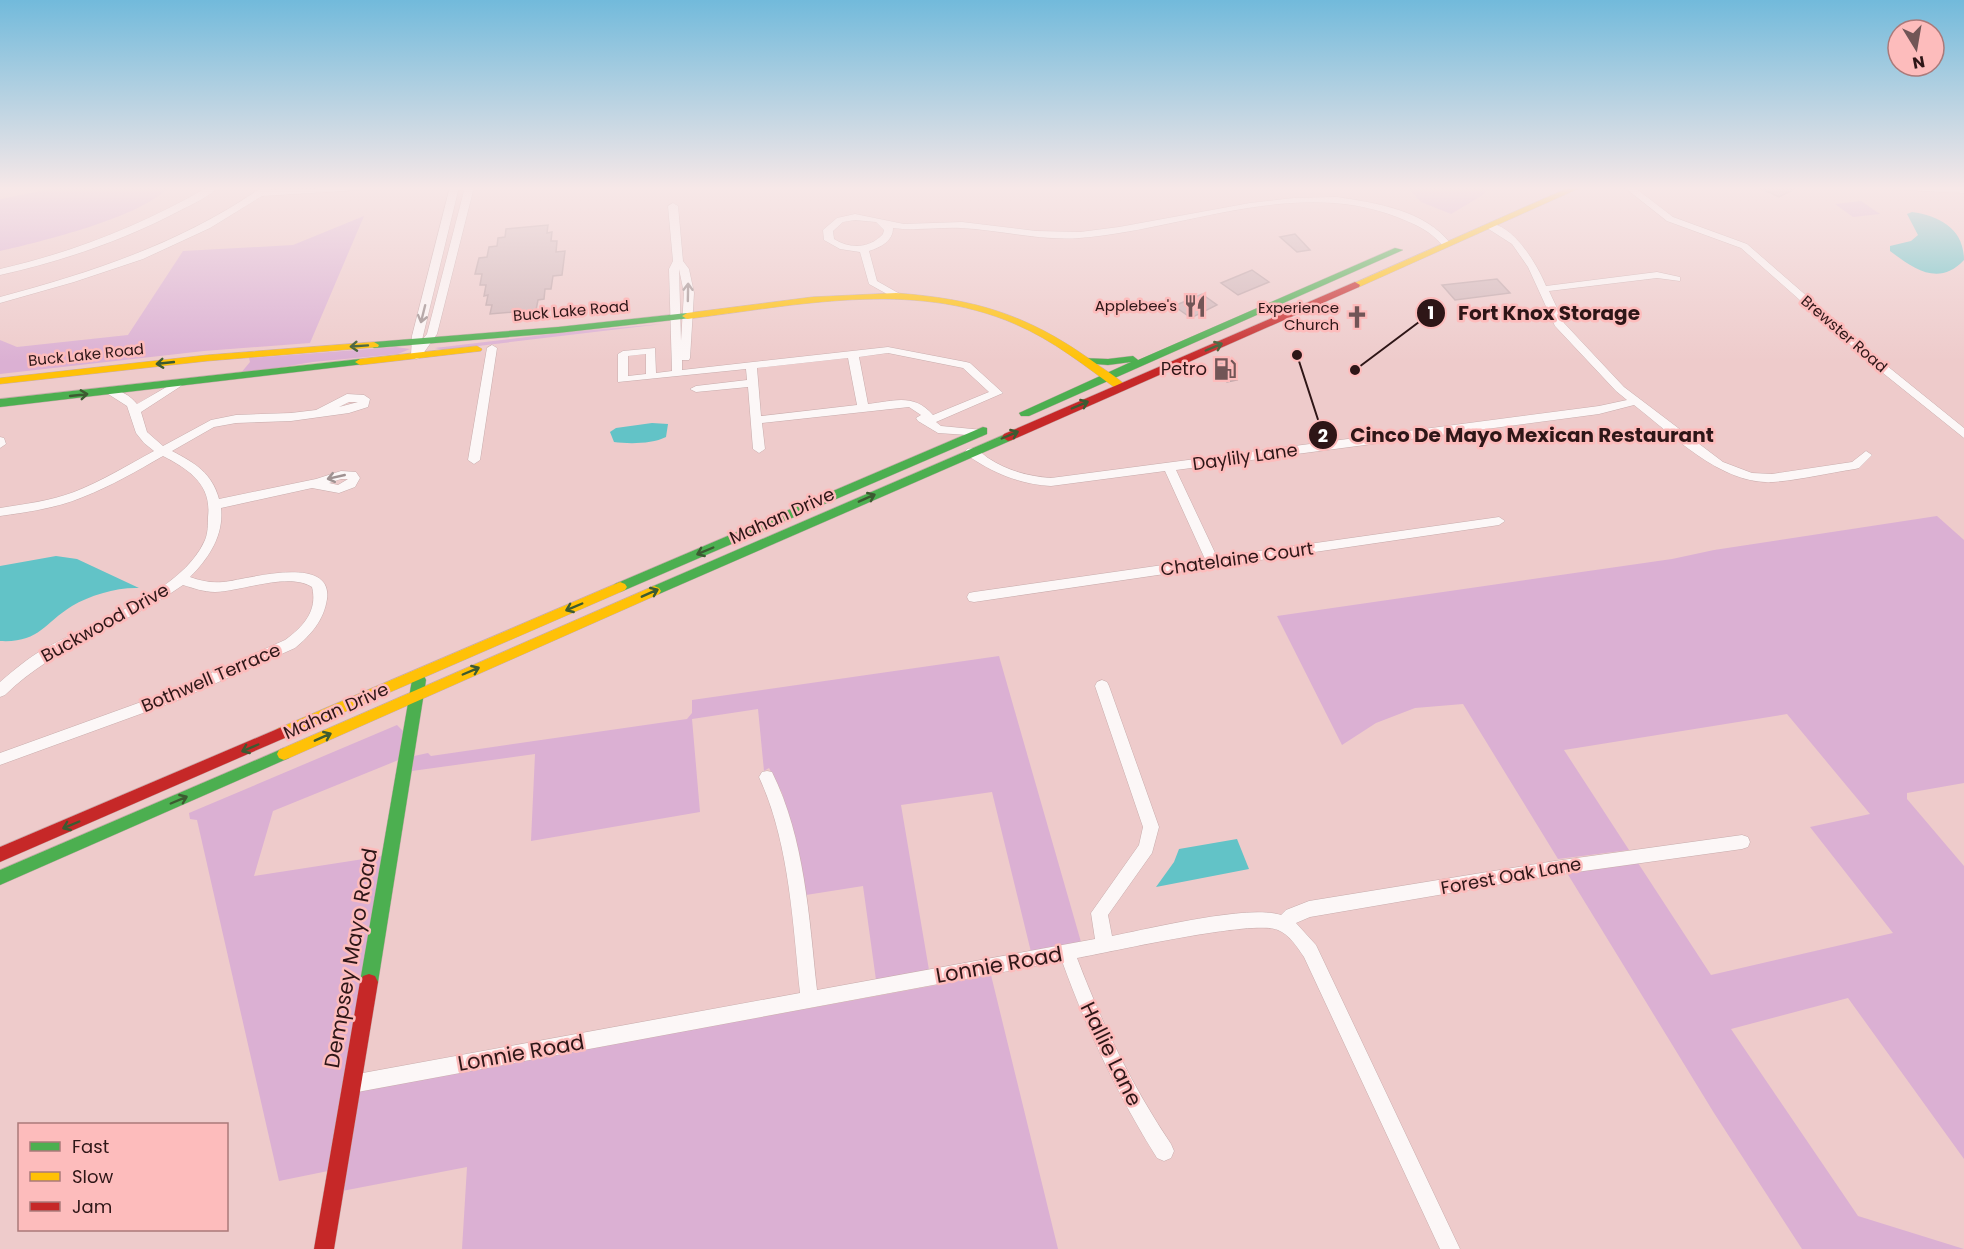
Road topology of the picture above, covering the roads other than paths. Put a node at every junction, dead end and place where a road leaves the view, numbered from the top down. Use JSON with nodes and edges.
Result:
{"nodes":[{"id":1,"x":124,"y":245,"type":"edge"},
{"id":2,"x":148,"y":245,"type":"edge"},
{"id":3,"x":440,"y":245,"type":"edge"},
{"id":4,"x":456,"y":245,"type":"edge"},
{"id":5,"x":677,"y":245,"type":"edge"},
{"id":6,"x":836,"y":245,"type":"edge"},
{"id":7,"x":876,"y":245,"type":"edge"},
{"id":8,"x":1420,"y":245,"type":"edge"},
{"id":9,"x":1424,"y":245,"type":"edge"},
{"id":10,"x":1515,"y":245,"type":"edge"},
{"id":11,"x":1742,"y":245,"type":"edge"},
{"id":12,"x":864,"y":249,"type":"junction"},
{"id":13,"x":111,"y":254,"type":"junction"},
{"id":14,"x":0,"y":272,"type":"edge"},
{"id":15,"x":450,"y":272,"type":"junction"},
{"id":16,"x":433,"y":274,"type":"junction"},
{"id":17,"x":857,"y":278,"type":"dead end"},
{"id":18,"x":1677,"y":279,"type":"dead end"},
{"id":19,"x":871,"y":280,"type":"junction"},
{"id":20,"x":1311,"y":289,"type":"junction"},
{"id":21,"x":1544,"y":289,"type":"junction"},
{"id":22,"x":896,"y":297,"type":"junction"},
{"id":23,"x":854,"y":298,"type":"junction"},
{"id":24,"x":0,"y":300,"type":"edge"},
{"id":25,"x":1314,"y":304,"type":"junction"},
{"id":26,"x":681,"y":321,"type":"junction"},
{"id":27,"x":558,"y":330,"type":"junction"},
{"id":28,"x":426,"y":338,"type":"junction"},
{"id":29,"x":682,"y":347,"type":"junction"},
{"id":30,"x":492,"y":348,"type":"junction"},
{"id":31,"x":853,"y":354,"type":"junction"},
{"id":32,"x":243,"y":355,"type":"junction"},
{"id":33,"x":416,"y":356,"type":"junction"},
{"id":34,"x":1155,"y":357,"type":"junction"},
{"id":35,"x":1084,"y":360,"type":"junction"},
{"id":36,"x":751,"y":365,"type":"junction"},
{"id":37,"x":77,"y":372,"type":"junction"},
{"id":38,"x":681,"y":373,"type":"junction"},
{"id":39,"x":651,"y":376,"type":"dead end"},
{"id":40,"x":1108,"y":377,"type":"junction"},
{"id":41,"x":224,"y":378,"type":"junction"},
{"id":42,"x":0,"y":381,"type":"edge"},
{"id":43,"x":753,"y":383,"type":"junction"},
{"id":44,"x":1094,"y":383,"type":"junction"},
{"id":45,"x":177,"y":384,"type":"junction"},
{"id":46,"x":1122,"y":388,"type":"junction"},
{"id":47,"x":696,"y":389,"type":"dead end"},
{"id":48,"x":111,"y":392,"type":"junction"},
{"id":49,"x":1107,"y":394,"type":"junction"},
{"id":50,"x":37,"y":399,"type":"junction"},
{"id":51,"x":1634,"y":402,"type":"junction"},
{"id":52,"x":0,"y":403,"type":"edge"},
{"id":53,"x":863,"y":407,"type":"junction"},
{"id":54,"x":136,"y":409,"type":"junction"},
{"id":55,"x":320,"y":412,"type":"dead end"},
{"id":56,"x":757,"y":420,"type":"junction"},
{"id":57,"x":933,"y":425,"type":"junction"},
{"id":58,"x":979,"y":433,"type":"junction"},
{"id":59,"x":1964,"y":434,"type":"edge"},
{"id":60,"x":759,"y":449,"type":"dead end"},
{"id":61,"x":161,"y":450,"type":"junction"},
{"id":62,"x":935,"y":450,"type":"junction"},
{"id":63,"x":971,"y":452,"type":"junction"},
{"id":64,"x":1866,"y":455,"type":"dead end"},
{"id":65,"x":474,"y":460,"type":"dead end"},
{"id":66,"x":1169,"y":467,"type":"junction"},
{"id":67,"x":313,"y":484,"type":"dead end"},
{"id":68,"x":855,"y":486,"type":"junction"},
{"id":69,"x":215,"y":505,"type":"junction"},
{"id":70,"x":839,"y":510,"type":"junction"},
{"id":71,"x":0,"y":512,"type":"edge"},
{"id":72,"x":1499,"y":521,"type":"dead end"},
{"id":73,"x":1213,"y":562,"type":"junction"},
{"id":74,"x":182,"y":579,"type":"junction"},
{"id":75,"x":974,"y":597,"type":"dead end"},
{"id":76,"x":420,"y":674,"type":"junction"},
{"id":77,"x":1102,"y":686,"type":"dead end"},
{"id":78,"x":0,"y":691,"type":"edge"},
{"id":79,"x":417,"y":694,"type":"junction"},
{"id":80,"x":0,"y":759,"type":"edge"},
{"id":81,"x":767,"y":777,"type":"dead end"},
{"id":82,"x":1742,"y":842,"type":"dead end"},
{"id":83,"x":0,"y":855,"type":"edge"},
{"id":84,"x":0,"y":878,"type":"edge"},
{"id":85,"x":1284,"y":923,"type":"junction"},
{"id":86,"x":1105,"y":946,"type":"junction"},
{"id":87,"x":1067,"y":953,"type":"junction"},
{"id":88,"x":809,"y":1001,"type":"junction"},
{"id":89,"x":352,"y":1084,"type":"junction"},
{"id":90,"x":1164,"y":1151,"type":"dead end"},
{"id":91,"x":324,"y":1249,"type":"edge"},
{"id":92,"x":1450,"y":1249,"type":"edge"}],
"edges":[{"from":1,"to":13,"type":"street"},
{"from":2,"to":13,"type":"street"},
{"from":3,"to":16,"type":"street"},
{"from":4,"to":15,"type":"street"},
{"from":5,"to":26,"type":"street"},
{"from":6,"to":12,"type":"street"},
{"from":7,"to":12,"type":"street"},
{"from":8,"to":20,"type":"main road","name":"Mahan Drive"},
{"from":9,"to":25,"type":"main road","name":"Mahan Drive"},
{"from":10,"to":21,"type":"street"},
{"from":11,"to":59,"type":"street","name":"Brewster Road"},
{"from":12,"to":19,"type":"street"},
{"from":13,"to":14,"type":"street"},
{"from":13,"to":24,"type":"street"},
{"from":15,"to":16,"type":"street"},
{"from":15,"to":28,"type":"street"},
{"from":16,"to":28,"type":"street","one_way":true},
{"from":17,"to":19,"type":"street"},
{"from":18,"to":21,"type":"street"},
{"from":19,"to":22,"type":"street"},
{"from":19,"to":23,"type":"street"},
{"from":20,"to":25,"type":"main road"},
{"from":20,"to":34,"type":"main road","name":"Mahan Drive"},
{"from":21,"to":51,"type":"street"},
{"from":22,"to":23,"type":"main road","name":"Buck Lake Road"},
{"from":22,"to":35,"type":"main road","name":"Buck Lake Road"},
{"from":23,"to":26,"type":"main road","name":"Buck Lake Road"},
{"from":46,"to":25,"type":"main road","name":"Mahan Drive","one_way":true},
{"from":26,"to":27,"type":"main road","name":"Buck Lake Road"},
{"from":26,"to":29,"type":"street"},
{"from":26,"to":30,"type":"main road","name":"Buck Lake Road"},
{"from":26,"to":44,"type":"main road","name":"Buck Lake Road"},
{"from":27,"to":28,"type":"main road","name":"Buck Lake Road"},
{"from":27,"to":33,"type":"main road"},
{"from":28,"to":32,"type":"main road","name":"Buck Lake Road","one_way":true},
{"from":28,"to":33,"type":"street"},
{"from":29,"to":38,"type":"street"},
{"from":29,"to":38,"type":"street"},
{"from":30,"to":33,"type":"main road","name":"Buck Lake Road"},
{"from":30,"to":65,"type":"street"},
{"from":31,"to":36,"type":"street"},
{"from":31,"to":53,"type":"street"},
{"from":31,"to":57,"type":"street"},
{"from":32,"to":37,"type":"main road","name":"Buck Lake Road","one_way":true},
{"from":32,"to":41,"type":"main road"},
{"from":33,"to":41,"type":"main road","name":"Buck Lake Road"},
{"from":34,"to":35,"type":"main road"},
{"from":34,"to":40,"type":"main road","name":"Mahan Drive"},
{"from":35,"to":40,"type":"main road","name":"Buck Lake Road"},
{"from":36,"to":38,"type":"street"},
{"from":36,"to":43,"type":"street"},
{"from":37,"to":42,"type":"main road","name":"Buck Lake Road"},
{"from":37,"to":50,"type":"main road"},
{"from":38,"to":39,"type":"street"},
{"from":40,"to":44,"type":"main road","name":"Mahan Drive"},
{"from":40,"to":46,"type":"main road","name":"Buck Lake Road"},
{"from":41,"to":45,"type":"main road","name":"Buck Lake Road"},
{"from":43,"to":47,"type":"street"},
{"from":43,"to":56,"type":"street"},
{"from":44,"to":49,"type":"main road","name":"Buck Lake Road"},
{"from":44,"to":58,"type":"main road","name":"Mahan Drive"},
{"from":45,"to":48,"type":"main road","name":"Buck Lake Road"},
{"from":45,"to":54,"type":"street"},
{"from":46,"to":49,"type":"main road","name":"Mahan Drive"},
{"from":50,"to":48,"type":"main road","name":"Buck Lake Road","one_way":true},
{"from":48,"to":54,"type":"street"},
{"from":63,"to":49,"type":"main road","name":"Mahan Drive","one_way":true},
{"from":50,"to":52,"type":"main road","name":"Buck Lake Road"},
{"from":51,"to":64,"type":"street"},
{"from":51,"to":66,"type":"street","name":"Daylily Lane"},
{"from":53,"to":56,"type":"street"},
{"from":53,"to":57,"type":"street"},
{"from":54,"to":61,"type":"street","name":"Buckwood Drive"},
{"from":55,"to":61,"type":"street"},
{"from":56,"to":60,"type":"street"},
{"from":57,"to":58,"type":"street"},
{"from":57,"to":62,"type":"street"},
{"from":58,"to":62,"type":"main road","name":"Mahan Drive"},
{"from":61,"to":69,"type":"street","name":"Buckwood Drive"},
{"from":61,"to":71,"type":"street"},
{"from":62,"to":68,"type":"main road","name":"Mahan Drive"},
{"from":63,"to":66,"type":"street","name":"Daylily Lane"},
{"from":70,"to":63,"type":"main road","name":"Mahan Drive","one_way":true},
{"from":66,"to":73,"type":"street"},
{"from":67,"to":69,"type":"street"},
{"from":68,"to":70,"type":"main road"},
{"from":68,"to":76,"type":"main road","name":"Mahan Drive","one_way":true},
{"from":69,"to":74,"type":"street","name":"Buckwood Drive"},
{"from":79,"to":70,"type":"main road","name":"Mahan Drive","one_way":true},
{"from":72,"to":73,"type":"street","name":"Chatelaine Court"},
{"from":73,"to":75,"type":"street","name":"Chatelaine Court"},
{"from":74,"to":78,"type":"street","name":"Buckwood Drive"},
{"from":74,"to":80,"type":"street","name":"Bothwell Terrace"},
{"from":76,"to":79,"type":"main road","name":"Dempsey Mayo Road"},
{"from":76,"to":83,"type":"main road","name":"Mahan Drive","one_way":true},
{"from":77,"to":86,"type":"street"},
{"from":84,"to":79,"type":"main road","name":"Mahan Drive","one_way":true},
{"from":79,"to":89,"type":"main road","name":"Dempsey Mayo Road"},
{"from":81,"to":88,"type":"street"},
{"from":82,"to":85,"type":"street","name":"Forest Oak Lane"},
{"from":85,"to":86,"type":"street","name":"Lonnie Road"},
{"from":85,"to":92,"type":"street"},
{"from":86,"to":87,"type":"street","name":"Lonnie Road"},
{"from":87,"to":88,"type":"street","name":"Lonnie Road"},
{"from":87,"to":90,"type":"street","name":"Hallie Lane"},
{"from":88,"to":89,"type":"street","name":"Lonnie Road"},
{"from":89,"to":91,"type":"main road","name":"Dempsey Mayo Road"}]}
